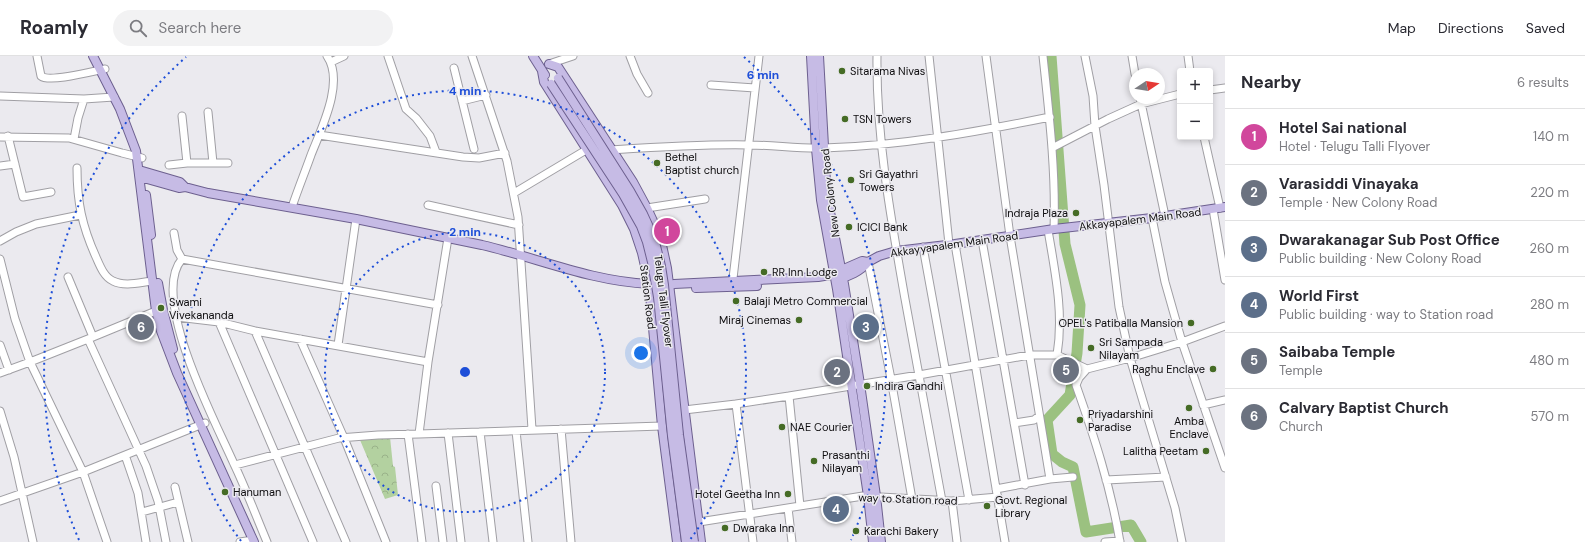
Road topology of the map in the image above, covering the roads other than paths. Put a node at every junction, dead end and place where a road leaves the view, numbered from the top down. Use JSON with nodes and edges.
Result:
{"nodes":[{"id":1,"x":37,"y":56,"type":"edge"},
{"id":2,"x":93,"y":56,"type":"edge"},
{"id":3,"x":99,"y":56,"type":"edge"},
{"id":4,"x":344,"y":56,"type":"edge"},
{"id":5,"x":388,"y":56,"type":"edge"},
{"id":6,"x":472,"y":56,"type":"edge"},
{"id":7,"x":533,"y":56,"type":"edge"},
{"id":8,"x":544,"y":56,"type":"edge"},
{"id":9,"x":570,"y":56,"type":"edge"},
{"id":10,"x":630,"y":56,"type":"edge"},
{"id":11,"x":759,"y":56,"type":"edge"},
{"id":12,"x":811,"y":56,"type":"edge"},
{"id":13,"x":819,"y":56,"type":"edge"},
{"id":14,"x":877,"y":56,"type":"edge"},
{"id":15,"x":929,"y":56,"type":"edge"},
{"id":16,"x":986,"y":56,"type":"edge"},
{"id":17,"x":1043,"y":56,"type":"edge"},
{"id":18,"x":1085,"y":56,"type":"edge"},
{"id":19,"x":1132,"y":56,"type":"edge"},
{"id":20,"x":1188,"y":56,"type":"edge"},
{"id":21,"x":329,"y":59,"type":"edge"},
{"id":22,"x":549,"y":64,"type":"junction"},
{"id":23,"x":454,"y":68,"type":"dead end"},
{"id":24,"x":1134,"y":68,"type":"edge"},
{"id":25,"x":1190,"y":68,"type":"edge"},
{"id":26,"x":103,"y":69,"type":"junction"},
{"id":27,"x":542,"y":71,"type":"junction"},
{"id":28,"x":711,"y":85,"type":"dead end"},
{"id":29,"x":755,"y":88,"type":"junction"},
{"id":30,"x":1225,"y":88,"type":"edge"},
{"id":31,"x":1213,"y":90,"type":"edge"},
{"id":32,"x":648,"y":94,"type":"dead end"},
{"id":33,"x":486,"y":95,"type":"junction"},
{"id":34,"x":1177,"y":95,"type":"edge"},
{"id":35,"x":0,"y":96,"type":"edge"},
{"id":36,"x":114,"y":97,"type":"junction"},
{"id":37,"x":1165,"y":97,"type":"edge"},
{"id":38,"x":84,"y":99,"type":"junction"},
{"id":39,"x":462,"y":101,"type":"junction"},
{"id":40,"x":1135,"y":104,"type":"edge"},
{"id":41,"x":1141,"y":104,"type":"edge"},
{"id":42,"x":208,"y":112,"type":"dead end"},
{"id":43,"x":182,"y":116,"type":"dead end"},
{"id":44,"x":1050,"y":117,"type":"junction"},
{"id":45,"x":1095,"y":126,"type":"junction"},
{"id":46,"x":996,"y":128,"type":"junction"},
{"id":47,"x":319,"y":135,"type":"junction"},
{"id":48,"x":4,"y":136,"type":"edge"},
{"id":49,"x":938,"y":138,"type":"junction"},
{"id":50,"x":74,"y":139,"type":"junction"},
{"id":51,"x":1205,"y":140,"type":"edge"},
{"id":52,"x":749,"y":145,"type":"junction"},
{"id":53,"x":882,"y":145,"type":"junction"},
{"id":54,"x":1056,"y":146,"type":"junction"},
{"id":55,"x":820,"y":148,"type":"junction"},
{"id":56,"x":474,"y":149,"type":"dead end"},
{"id":57,"x":586,"y":150,"type":"junction"},
{"id":58,"x":612,"y":150,"type":"junction"},
{"id":59,"x":436,"y":152,"type":"junction"},
{"id":60,"x":505,"y":153,"type":"junction"},
{"id":61,"x":139,"y":154,"type":"junction"},
{"id":62,"x":186,"y":163,"type":"junction"},
{"id":63,"x":213,"y":163,"type":"junction"},
{"id":64,"x":228,"y":163,"type":"dead end"},
{"id":65,"x":15,"y":164,"type":"junction"},
{"id":66,"x":170,"y":165,"type":"dead end"},
{"id":67,"x":0,"y":166,"type":"edge"},
{"id":68,"x":77,"y":168,"type":"dead end"},
{"id":69,"x":142,"y":174,"type":"junction"},
{"id":70,"x":51,"y":192,"type":"dead end"},
{"id":71,"x":514,"y":193,"type":"junction"},
{"id":72,"x":704,"y":199,"type":"dead end"},
{"id":73,"x":428,"y":205,"type":"dead end"},
{"id":74,"x":292,"y":207,"type":"junction"},
{"id":75,"x":647,"y":208,"type":"junction"},
{"id":76,"x":1219,"y":208,"type":"edge"},
{"id":77,"x":80,"y":215,"type":"junction"},
{"id":78,"x":1165,"y":216,"type":"junction"},
{"id":79,"x":1152,"y":218,"type":"junction"},
{"id":80,"x":356,"y":219,"type":"junction"},
{"id":81,"x":1108,"y":223,"type":"junction"},
{"id":82,"x":519,"y":225,"type":"junction"},
{"id":83,"x":1057,"y":229,"type":"junction"},
{"id":84,"x":174,"y":233,"type":"dead end"},
{"id":85,"x":1010,"y":236,"type":"junction"},
{"id":86,"x":448,"y":238,"type":"junction"},
{"id":87,"x":982,"y":240,"type":"junction"},
{"id":88,"x":0,"y":241,"type":"edge"},
{"id":89,"x":952,"y":244,"type":"junction"},
{"id":90,"x":923,"y":247,"type":"junction"},
{"id":91,"x":896,"y":251,"type":"junction"},
{"id":92,"x":521,"y":255,"type":"junction"},
{"id":93,"x":0,"y":259,"type":"edge"},
{"id":94,"x":182,"y":259,"type":"junction"},
{"id":95,"x":868,"y":262,"type":"junction"},
{"id":96,"x":838,"y":275,"type":"junction"},
{"id":97,"x":68,"y":277,"type":"dead end"},
{"id":98,"x":1225,"y":280,"type":"edge"},
{"id":99,"x":153,"y":281,"type":"junction"},
{"id":100,"x":649,"y":284,"type":"junction"},
{"id":101,"x":732,"y":284,"type":"junction"},
{"id":102,"x":669,"y":286,"type":"junction"},
{"id":103,"x":346,"y":288,"type":"junction"},
{"id":104,"x":438,"y":304,"type":"junction"},
{"id":105,"x":156,"y":311,"type":"junction"},
{"id":106,"x":177,"y":317,"type":"junction"},
{"id":107,"x":219,"y":322,"type":"junction"},
{"id":108,"x":1225,"y":326,"type":"edge"},
{"id":109,"x":255,"y":331,"type":"junction"},
{"id":110,"x":90,"y":338,"type":"junction"},
{"id":111,"x":300,"y":339,"type":"junction"},
{"id":112,"x":1182,"y":342,"type":"junction"},
{"id":113,"x":0,"y":345,"type":"edge"},
{"id":114,"x":338,"y":345,"type":"junction"},
{"id":115,"x":1029,"y":355,"type":"junction"},
{"id":116,"x":1057,"y":356,"type":"junction"},
{"id":117,"x":1130,"y":358,"type":"junction"},
{"id":118,"x":1003,"y":360,"type":"junction"},
{"id":119,"x":30,"y":362,"type":"junction"},
{"id":120,"x":428,"y":362,"type":"junction"},
{"id":121,"x":974,"y":365,"type":"junction"},
{"id":122,"x":1087,"y":369,"type":"junction"},
{"id":123,"x":9,"y":370,"type":"junction"},
{"id":124,"x":946,"y":370,"type":"junction"},
{"id":125,"x":0,"y":373,"type":"edge"},
{"id":126,"x":919,"y":375,"type":"junction"},
{"id":127,"x":892,"y":379,"type":"junction"},
{"id":128,"x":856,"y":385,"type":"junction"},
{"id":129,"x":789,"y":396,"type":"junction"},
{"id":130,"x":1225,"y":400,"type":"edge"},
{"id":131,"x":736,"y":404,"type":"junction"},
{"id":132,"x":1203,"y":405,"type":"junction"},
{"id":133,"x":684,"y":410,"type":"junction"},
{"id":134,"x":0,"y":412,"type":"edge"},
{"id":135,"x":1039,"y":416,"type":"junction"},
{"id":136,"x":1014,"y":423,"type":"junction"},
{"id":137,"x":203,"y":424,"type":"junction"},
{"id":138,"x":662,"y":426,"type":"junction"},
{"id":139,"x":532,"y":429,"type":"junction"},
{"id":140,"x":561,"y":429,"type":"junction"},
{"id":141,"x":516,"y":431,"type":"junction"},
{"id":142,"x":480,"y":432,"type":"junction"},
{"id":143,"x":448,"y":433,"type":"junction"},
{"id":144,"x":408,"y":434,"type":"junction"},
{"id":145,"x":419,"y":434,"type":"junction"},
{"id":146,"x":344,"y":438,"type":"junction"},
{"id":147,"x":305,"y":446,"type":"junction"},
{"id":148,"x":140,"y":450,"type":"junction"},
{"id":149,"x":275,"y":454,"type":"junction"},
{"id":150,"x":125,"y":455,"type":"junction"},
{"id":151,"x":235,"y":465,"type":"junction"},
{"id":152,"x":1225,"y":468,"type":"edge"},
{"id":153,"x":83,"y":472,"type":"junction"},
{"id":154,"x":1073,"y":477,"type":"dead end"},
{"id":155,"x":1166,"y":478,"type":"junction"},
{"id":156,"x":1050,"y":479,"type":"junction"},
{"id":157,"x":1106,"y":480,"type":"junction"},
{"id":158,"x":1025,"y":485,"type":"junction"},
{"id":159,"x":436,"y":486,"type":"dead end"},
{"id":160,"x":174,"y":487,"type":"dead end"},
{"id":161,"x":996,"y":489,"type":"junction"},
{"id":162,"x":22,"y":493,"type":"junction"},
{"id":163,"x":872,"y":496,"type":"junction"},
{"id":164,"x":998,"y":497,"type":"junction"},
{"id":165,"x":912,"y":499,"type":"junction"},
{"id":166,"x":969,"y":500,"type":"junction"},
{"id":167,"x":0,"y":501,"type":"edge"},
{"id":168,"x":942,"y":501,"type":"junction"},
{"id":169,"x":178,"y":502,"type":"junction"},
{"id":170,"x":952,"y":502,"type":"junction"},
{"id":171,"x":800,"y":506,"type":"junction"},
{"id":172,"x":159,"y":508,"type":"junction"},
{"id":173,"x":788,"y":508,"type":"junction"},
{"id":174,"x":142,"y":512,"type":"junction"},
{"id":175,"x":750,"y":514,"type":"junction"},
{"id":176,"x":699,"y":522,"type":"junction"},
{"id":177,"x":255,"y":541,"type":"edge"},
{"id":178,"x":1120,"y":541,"type":"edge"},
{"id":179,"x":33,"y":542,"type":"edge"},
{"id":180,"x":107,"y":542,"type":"edge"},
{"id":181,"x":146,"y":542,"type":"edge"},
{"id":182,"x":166,"y":542,"type":"edge"},
{"id":183,"x":188,"y":542,"type":"edge"},
{"id":184,"x":240,"y":542,"type":"edge"},
{"id":185,"x":267,"y":542,"type":"edge"},
{"id":186,"x":313,"y":542,"type":"edge"},
{"id":187,"x":346,"y":542,"type":"edge"},
{"id":188,"x":386,"y":542,"type":"edge"},
{"id":189,"x":422,"y":542,"type":"edge"},
{"id":190,"x":443,"y":542,"type":"edge"},
{"id":191,"x":461,"y":542,"type":"edge"},
{"id":192,"x":493,"y":542,"type":"edge"},
{"id":193,"x":528,"y":542,"type":"edge"},
{"id":194,"x":571,"y":542,"type":"edge"},
{"id":195,"x":677,"y":542,"type":"edge"},
{"id":196,"x":686,"y":542,"type":"edge"},
{"id":197,"x":694,"y":542,"type":"edge"},
{"id":198,"x":701,"y":542,"type":"edge"},
{"id":199,"x":753,"y":542,"type":"edge"},
{"id":200,"x":792,"y":542,"type":"edge"},
{"id":201,"x":873,"y":542,"type":"edge"},
{"id":202,"x":882,"y":542,"type":"edge"},
{"id":203,"x":957,"y":542,"type":"edge"},
{"id":204,"x":1005,"y":542,"type":"edge"},
{"id":205,"x":1106,"y":542,"type":"edge"},
{"id":206,"x":1182,"y":542,"type":"edge"}],
"edges":[{"from":1,"to":26,"type":"street"},
{"from":2,"to":26,"type":"main road"},
{"from":3,"to":26,"type":"main road"},
{"from":4,"to":21,"type":"street"},
{"from":5,"to":59,"type":"street"},
{"from":6,"to":33,"type":"street"},
{"from":7,"to":27,"type":"main road","name":"Station Road"},
{"from":8,"to":22,"type":"main road"},
{"from":9,"to":22,"type":"street"},
{"from":10,"to":32,"type":"street"},
{"from":11,"to":29,"type":"street"},
{"from":12,"to":55,"type":"main road","name":"New Colony Road"},
{"from":13,"to":55,"type":"main road","name":"New Colony Road"},
{"from":14,"to":53,"type":"street"},
{"from":15,"to":49,"type":"street"},
{"from":16,"to":46,"type":"street"},
{"from":17,"to":44,"type":"street"},
{"from":18,"to":45,"type":"street"},
{"from":19,"to":24,"type":"street"},
{"from":20,"to":25,"type":"street"},
{"from":21,"to":47,"type":"street"},
{"from":22,"to":58,"type":"main road"},
{"from":22,"to":197,"type":"main road","name":"Telugu Talli Flyover","bridge":true},
{"from":23,"to":39,"type":"street"},
{"from":26,"to":36,"type":"main road"},
{"from":26,"to":61,"type":"main road"},
{"from":27,"to":57,"type":"main road","name":"Station Road"},
{"from":27,"to":196,"type":"main road","name":"Telugu Talli Flyover","bridge":true},
{"from":28,"to":29,"type":"street"},
{"from":29,"to":52,"type":"street"},
{"from":30,"to":31,"type":"street"},
{"from":33,"to":39,"type":"street"},
{"from":33,"to":60,"type":"street"},
{"from":34,"to":37,"type":"street"},
{"from":35,"to":38,"type":"street"},
{"from":36,"to":38,"type":"street"},
{"from":36,"to":61,"type":"main road"},
{"from":38,"to":50,"type":"street"},
{"from":39,"to":56,"type":"street"},
{"from":40,"to":45,"type":"street"},
{"from":41,"to":78,"type":"street"},
{"from":42,"to":63,"type":"street"},
{"from":43,"to":62,"type":"street"},
{"from":44,"to":46,"type":"street"},
{"from":44,"to":54,"type":"street"},
{"from":45,"to":54,"type":"street"},
{"from":45,"to":81,"type":"street"},
{"from":46,"to":49,"type":"street"},
{"from":46,"to":85,"type":"street"},
{"from":47,"to":59,"type":"street"},
{"from":47,"to":74,"type":"street"},
{"from":48,"to":50,"type":"street"},
{"from":48,"to":65,"type":"street"},
{"from":49,"to":53,"type":"street"},
{"from":49,"to":89,"type":"street"},
{"from":50,"to":61,"type":"street"},
{"from":51,"to":76,"type":"street"},
{"from":52,"to":55,"type":"street"},
{"from":52,"to":58,"type":"street"},
{"from":52,"to":101,"type":"street"},
{"from":53,"to":55,"type":"street"},
{"from":53,"to":91,"type":"street"},
{"from":54,"to":83,"type":"street"},
{"from":55,"to":96,"type":"main road","name":"New Colony Road"},
{"from":57,"to":71,"type":"street"},
{"from":57,"to":100,"type":"main road","name":"Station Road"},
{"from":58,"to":75,"type":"main road"},
{"from":59,"to":60,"type":"street"},
{"from":60,"to":71,"type":"street"},
{"from":61,"to":69,"type":"main road"},
{"from":62,"to":63,"type":"street"},
{"from":62,"to":66,"type":"street"},
{"from":63,"to":64,"type":"street"},
{"from":65,"to":67,"type":"street"},
{"from":65,"to":70,"type":"street"},
{"from":68,"to":77,"type":"street"},
{"from":69,"to":74,"type":"main road"},
{"from":69,"to":99,"type":"main road"},
{"from":69,"to":137,"type":"main road"},
{"from":71,"to":82,"type":"street"},
{"from":72,"to":75,"type":"street"},
{"from":73,"to":82,"type":"street"},
{"from":74,"to":80,"type":"main road"},
{"from":75,"to":102,"type":"main road"},
{"from":76,"to":78,"type":"main road","name":"Akkayapalem Main Road"},
{"from":76,"to":98,"type":"street"},
{"from":77,"to":88,"type":"street"},
{"from":77,"to":99,"type":"street"},
{"from":78,"to":79,"type":"main road","name":"Akkayapalem Main Road"},
{"from":79,"to":81,"type":"main road","name":"Akkayapalem Main Road"},
{"from":79,"to":112,"type":"street"},
{"from":80,"to":86,"type":"main road"},
{"from":80,"to":103,"type":"street"},
{"from":81,"to":83,"type":"main road","name":"Akkayapalem Main Road"},
{"from":81,"to":117,"type":"street"},
{"from":82,"to":92,"type":"street"},
{"from":83,"to":85,"type":"main road","name":"Akkayyapalem Main Road"},
{"from":83,"to":116,"type":"street"},
{"from":84,"to":94,"type":"street"},
{"from":85,"to":87,"type":"main road","name":"Akkayyapalem Main Road"},
{"from":85,"to":115,"type":"street"},
{"from":86,"to":92,"type":"main road"},
{"from":86,"to":104,"type":"street"},
{"from":87,"to":89,"type":"main road","name":"Akkayyapalem Main Road"},
{"from":87,"to":118,"type":"street"},
{"from":89,"to":90,"type":"main road","name":"Akkayyapalem Main Road"},
{"from":89,"to":121,"type":"street"},
{"from":90,"to":91,"type":"main road","name":"Akkayyapalem Main Road"},
{"from":90,"to":124,"type":"street"},
{"from":91,"to":95,"type":"main road","name":"Akkayyapalem Main Road"},
{"from":91,"to":126,"type":"street"},
{"from":92,"to":100,"type":"main road"},
{"from":92,"to":139,"type":"street"},
{"from":93,"to":119,"type":"street"},
{"from":94,"to":103,"type":"street"},
{"from":94,"to":106,"type":"street"},
{"from":95,"to":96,"type":"main road","name":"Akkayyapalem Main Road"},
{"from":95,"to":127,"type":"street"},
{"from":96,"to":101,"type":"main road","name":"Akkayyapalem Main Road"},
{"from":96,"to":128,"type":"main road","name":"New Colony Road"},
{"from":97,"to":110,"type":"street"},
{"from":99,"to":105,"type":"main road"},
{"from":100,"to":102,"type":"street"},
{"from":100,"to":138,"type":"main road","name":"Station Road"},
{"from":101,"to":102,"type":"main road","name":"Akkayyapalem Main Road"},
{"from":102,"to":133,"type":"main road"},
{"from":103,"to":104,"type":"street"},
{"from":103,"to":114,"type":"street"},
{"from":104,"to":120,"type":"street"},
{"from":105,"to":110,"type":"street"},
{"from":105,"to":137,"type":"main road"},
{"from":106,"to":107,"type":"street"},
{"from":106,"to":151,"type":"street"},
{"from":107,"to":109,"type":"street"},
{"from":107,"to":149,"type":"street"},
{"from":108,"to":112,"type":"street"},
{"from":109,"to":111,"type":"street"},
{"from":109,"to":147,"type":"street"},
{"from":110,"to":119,"type":"street"},
{"from":110,"to":148,"type":"street"},
{"from":111,"to":114,"type":"street"},
{"from":111,"to":146,"type":"street"},
{"from":112,"to":117,"type":"street"},
{"from":112,"to":132,"type":"street"},
{"from":113,"to":123,"type":"street"},
{"from":114,"to":120,"type":"street"},
{"from":115,"to":116,"type":"street"},
{"from":115,"to":118,"type":"street"},
{"from":115,"to":135,"type":"street"},
{"from":116,"to":122,"type":"street"},
{"from":117,"to":122,"type":"street"},
{"from":117,"to":155,"type":"street"},
{"from":118,"to":121,"type":"street"},
{"from":118,"to":136,"type":"street"},
{"from":119,"to":123,"type":"street"},
{"from":119,"to":153,"type":"street"},
{"from":120,"to":145,"type":"street"},
{"from":121,"to":124,"type":"street"},
{"from":121,"to":161,"type":"street"},
{"from":122,"to":157,"type":"street"},
{"from":123,"to":125,"type":"street"},
{"from":124,"to":126,"type":"street"},
{"from":124,"to":166,"type":"street"},
{"from":126,"to":127,"type":"street"},
{"from":126,"to":168,"type":"street"},
{"from":127,"to":128,"type":"street"},
{"from":127,"to":165,"type":"street"},
{"from":128,"to":129,"type":"street"},
{"from":128,"to":163,"type":"main road","name":"New Colony Road"},
{"from":129,"to":131,"type":"street"},
{"from":129,"to":171,"type":"street"},
{"from":130,"to":132,"type":"street"},
{"from":131,"to":133,"type":"street"},
{"from":131,"to":175,"type":"street"},
{"from":132,"to":152,"type":"street"},
{"from":133,"to":176,"type":"main road"},
{"from":134,"to":162,"type":"street"},
{"from":135,"to":136,"type":"street"},
{"from":135,"to":156,"type":"street"},
{"from":136,"to":158,"type":"street"},
{"from":137,"to":148,"type":"street"},
{"from":137,"to":177,"type":"main road"},
{"from":138,"to":140,"type":"street"},
{"from":138,"to":195,"type":"main road","name":"Station Road"},
{"from":139,"to":140,"type":"street"},
{"from":139,"to":141,"type":"street"},
{"from":140,"to":194,"type":"street"},
{"from":141,"to":142,"type":"street"},
{"from":141,"to":193,"type":"street"},
{"from":142,"to":143,"type":"street"},
{"from":142,"to":192,"type":"street"},
{"from":143,"to":145,"type":"street"},
{"from":143,"to":191,"type":"street"},
{"from":144,"to":145,"type":"street"},
{"from":144,"to":146,"type":"street"},
{"from":144,"to":189,"type":"street"},
{"from":146,"to":147,"type":"street"},
{"from":146,"to":188,"type":"street"},
{"from":147,"to":149,"type":"street"},
{"from":147,"to":187,"type":"street"},
{"from":148,"to":150,"type":"street"},
{"from":148,"to":172,"type":"street"},
{"from":149,"to":151,"type":"street"},
{"from":149,"to":186,"type":"street"},
{"from":150,"to":153,"type":"street"},
{"from":150,"to":174,"type":"street"},
{"from":151,"to":185,"type":"street"},
{"from":153,"to":162,"type":"street"},
{"from":153,"to":180,"type":"street"},
{"from":154,"to":156,"type":"street"},
{"from":155,"to":157,"type":"street"},
{"from":155,"to":206,"type":"street"},
{"from":156,"to":158,"type":"street"},
{"from":157,"to":178,"type":"street"},
{"from":158,"to":161,"type":"street"},
{"from":159,"to":190,"type":"street"},
{"from":160,"to":169,"type":"street"},
{"from":161,"to":164,"type":"street"},
{"from":162,"to":167,"type":"street"},
{"from":162,"to":179,"type":"street"},
{"from":163,"to":165,"type":"street","name":"way to Station road"},
{"from":163,"to":171,"type":"street","name":"way to Station road"},
{"from":163,"to":201,"type":"main road","name":"New Colony Road"},
{"from":163,"to":202,"type":"main road","name":"New Colony Road"},
{"from":164,"to":166,"type":"street","name":"way to Station road"},
{"from":164,"to":204,"type":"street"},
{"from":165,"to":168,"type":"street","name":"way to Station road"},
{"from":166,"to":170,"type":"street","name":"way to Station road"},
{"from":168,"to":170,"type":"street","name":"way to Station road"},
{"from":169,"to":172,"type":"street"},
{"from":169,"to":183,"type":"street"},
{"from":170,"to":203,"type":"street"},
{"from":171,"to":173,"type":"street","name":"way to Station road"},
{"from":172,"to":174,"type":"street"},
{"from":172,"to":182,"type":"street"},
{"from":173,"to":175,"type":"street","name":"way to Station road"},
{"from":173,"to":200,"type":"street"},
{"from":174,"to":181,"type":"street"},
{"from":175,"to":176,"type":"street","name":"way to Station road"},
{"from":175,"to":199,"type":"street"},
{"from":176,"to":198,"type":"main road"},
{"from":177,"to":184,"type":"street"},
{"from":178,"to":205,"type":"street"}]}
